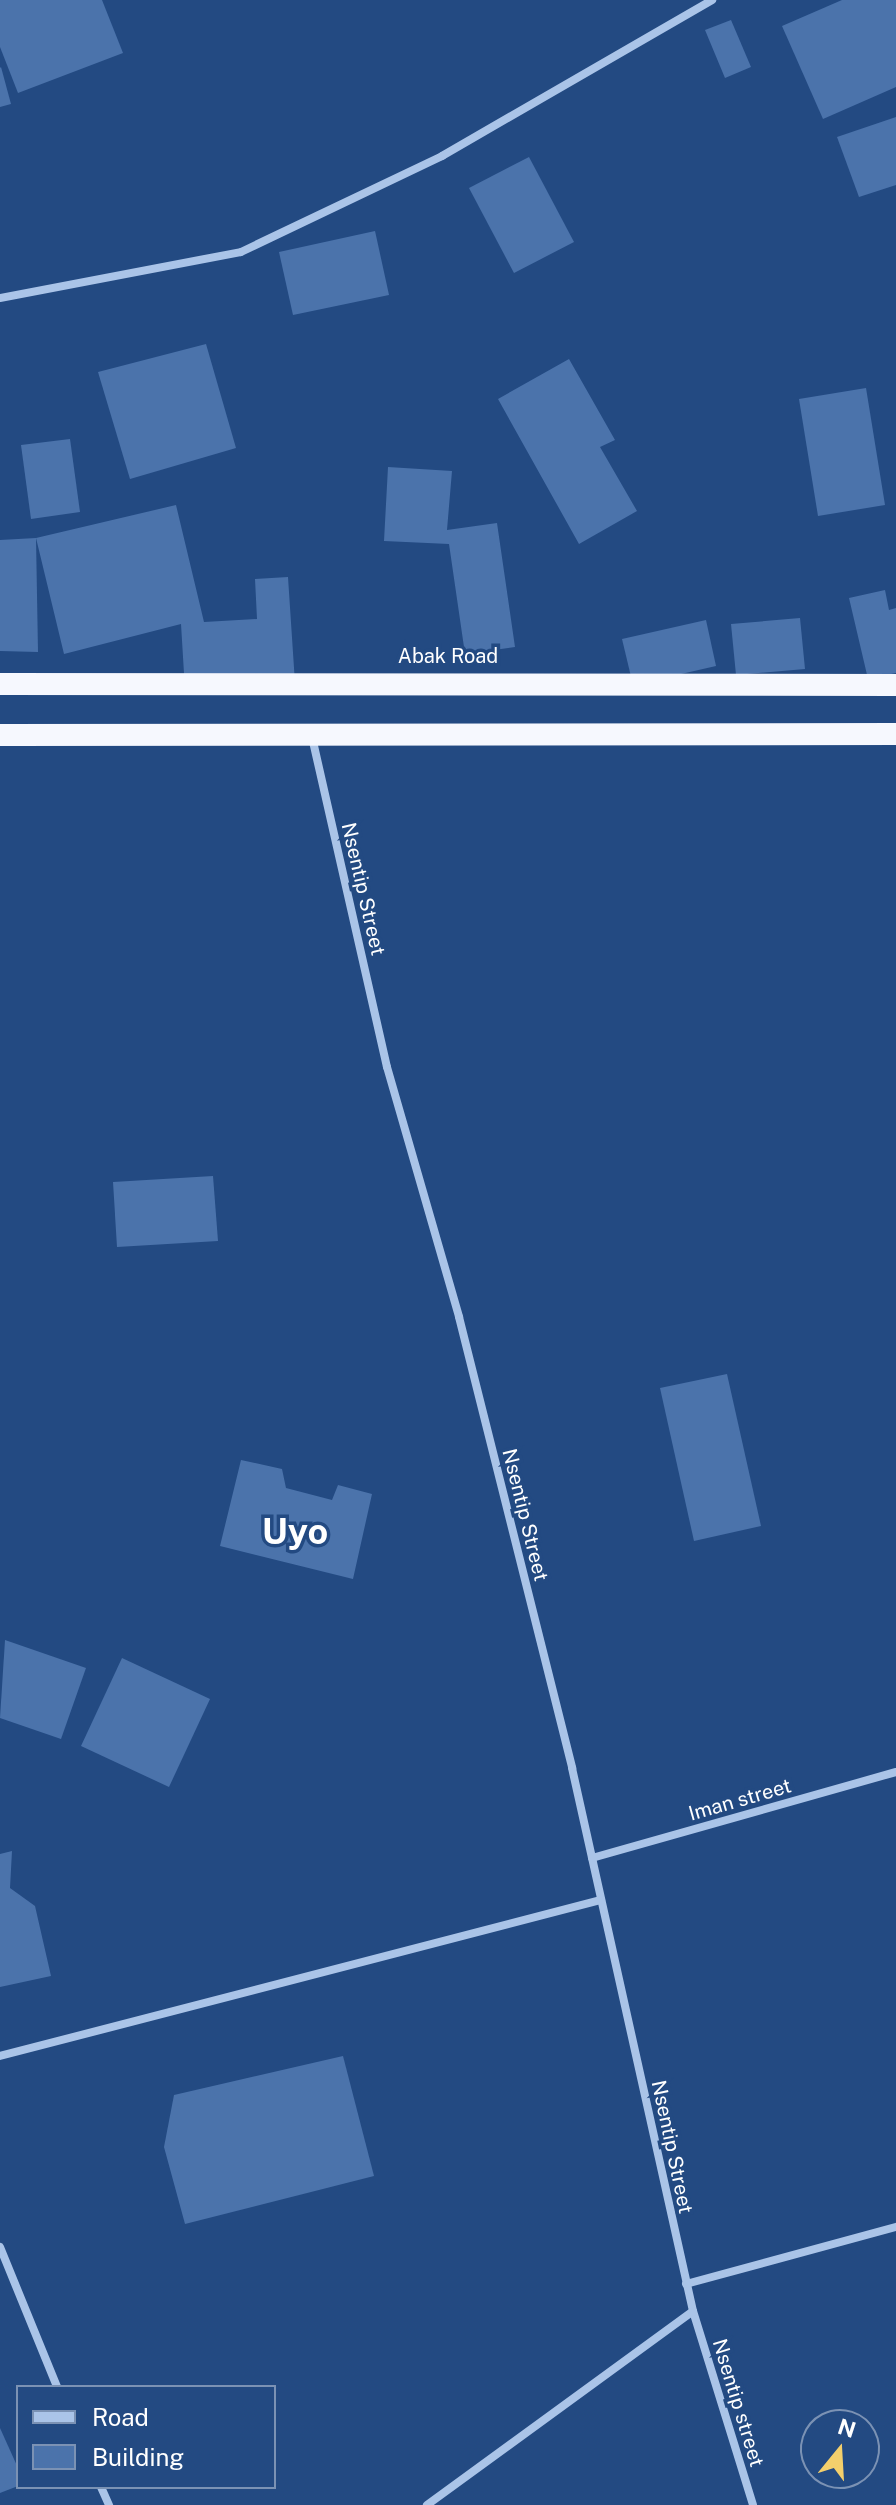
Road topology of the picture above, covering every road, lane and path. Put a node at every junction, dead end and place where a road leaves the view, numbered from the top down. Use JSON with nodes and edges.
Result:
{"nodes":[{"id":1,"x":712,"y":0,"type":"edge"},
{"id":2,"x":0,"y":298,"type":"edge"},
{"id":3,"x":0,"y":684,"type":"edge"},
{"id":4,"x":896,"y":685,"type":"edge"},
{"id":5,"x":311,"y":732,"type":"junction"},
{"id":6,"x":896,"y":734,"type":"edge"},
{"id":7,"x":0,"y":735,"type":"edge"},
{"id":8,"x":896,"y":1772,"type":"edge"},
{"id":9,"x":592,"y":1858,"type":"junction"},
{"id":10,"x":601,"y":1900,"type":"junction"},
{"id":11,"x":0,"y":2056,"type":"edge"},
{"id":12,"x":896,"y":2227,"type":"edge"},
{"id":13,"x":0,"y":2247,"type":"edge"},
{"id":14,"x":686,"y":2284,"type":"junction"},
{"id":15,"x":693,"y":2311,"type":"junction"},
{"id":16,"x":56,"y":2385,"type":"edge"},
{"id":17,"x":427,"y":2505,"type":"edge"},
{"id":18,"x":753,"y":2505,"type":"edge"}],
"edges":[{"from":1,"to":2,"type":"street"},
{"from":3,"to":4,"type":"highway","name":"Abak Road"},
{"from":5,"to":6,"type":"highway"},
{"from":5,"to":7,"type":"highway"},
{"from":5,"to":9,"type":"street","name":"Nsentip Street"},
{"from":8,"to":9,"type":"street","name":"Iman street"},
{"from":9,"to":10,"type":"street","name":"Nsentip Street"},
{"from":10,"to":11,"type":"street"},
{"from":10,"to":14,"type":"street","name":"Nsentip Street"},
{"from":12,"to":14,"type":"street"},
{"from":13,"to":16,"type":"street"},
{"from":14,"to":15,"type":"street","name":"Nsentip Street"},
{"from":15,"to":17,"type":"street"},
{"from":15,"to":18,"type":"street","name":"Nsentip street"}]}
